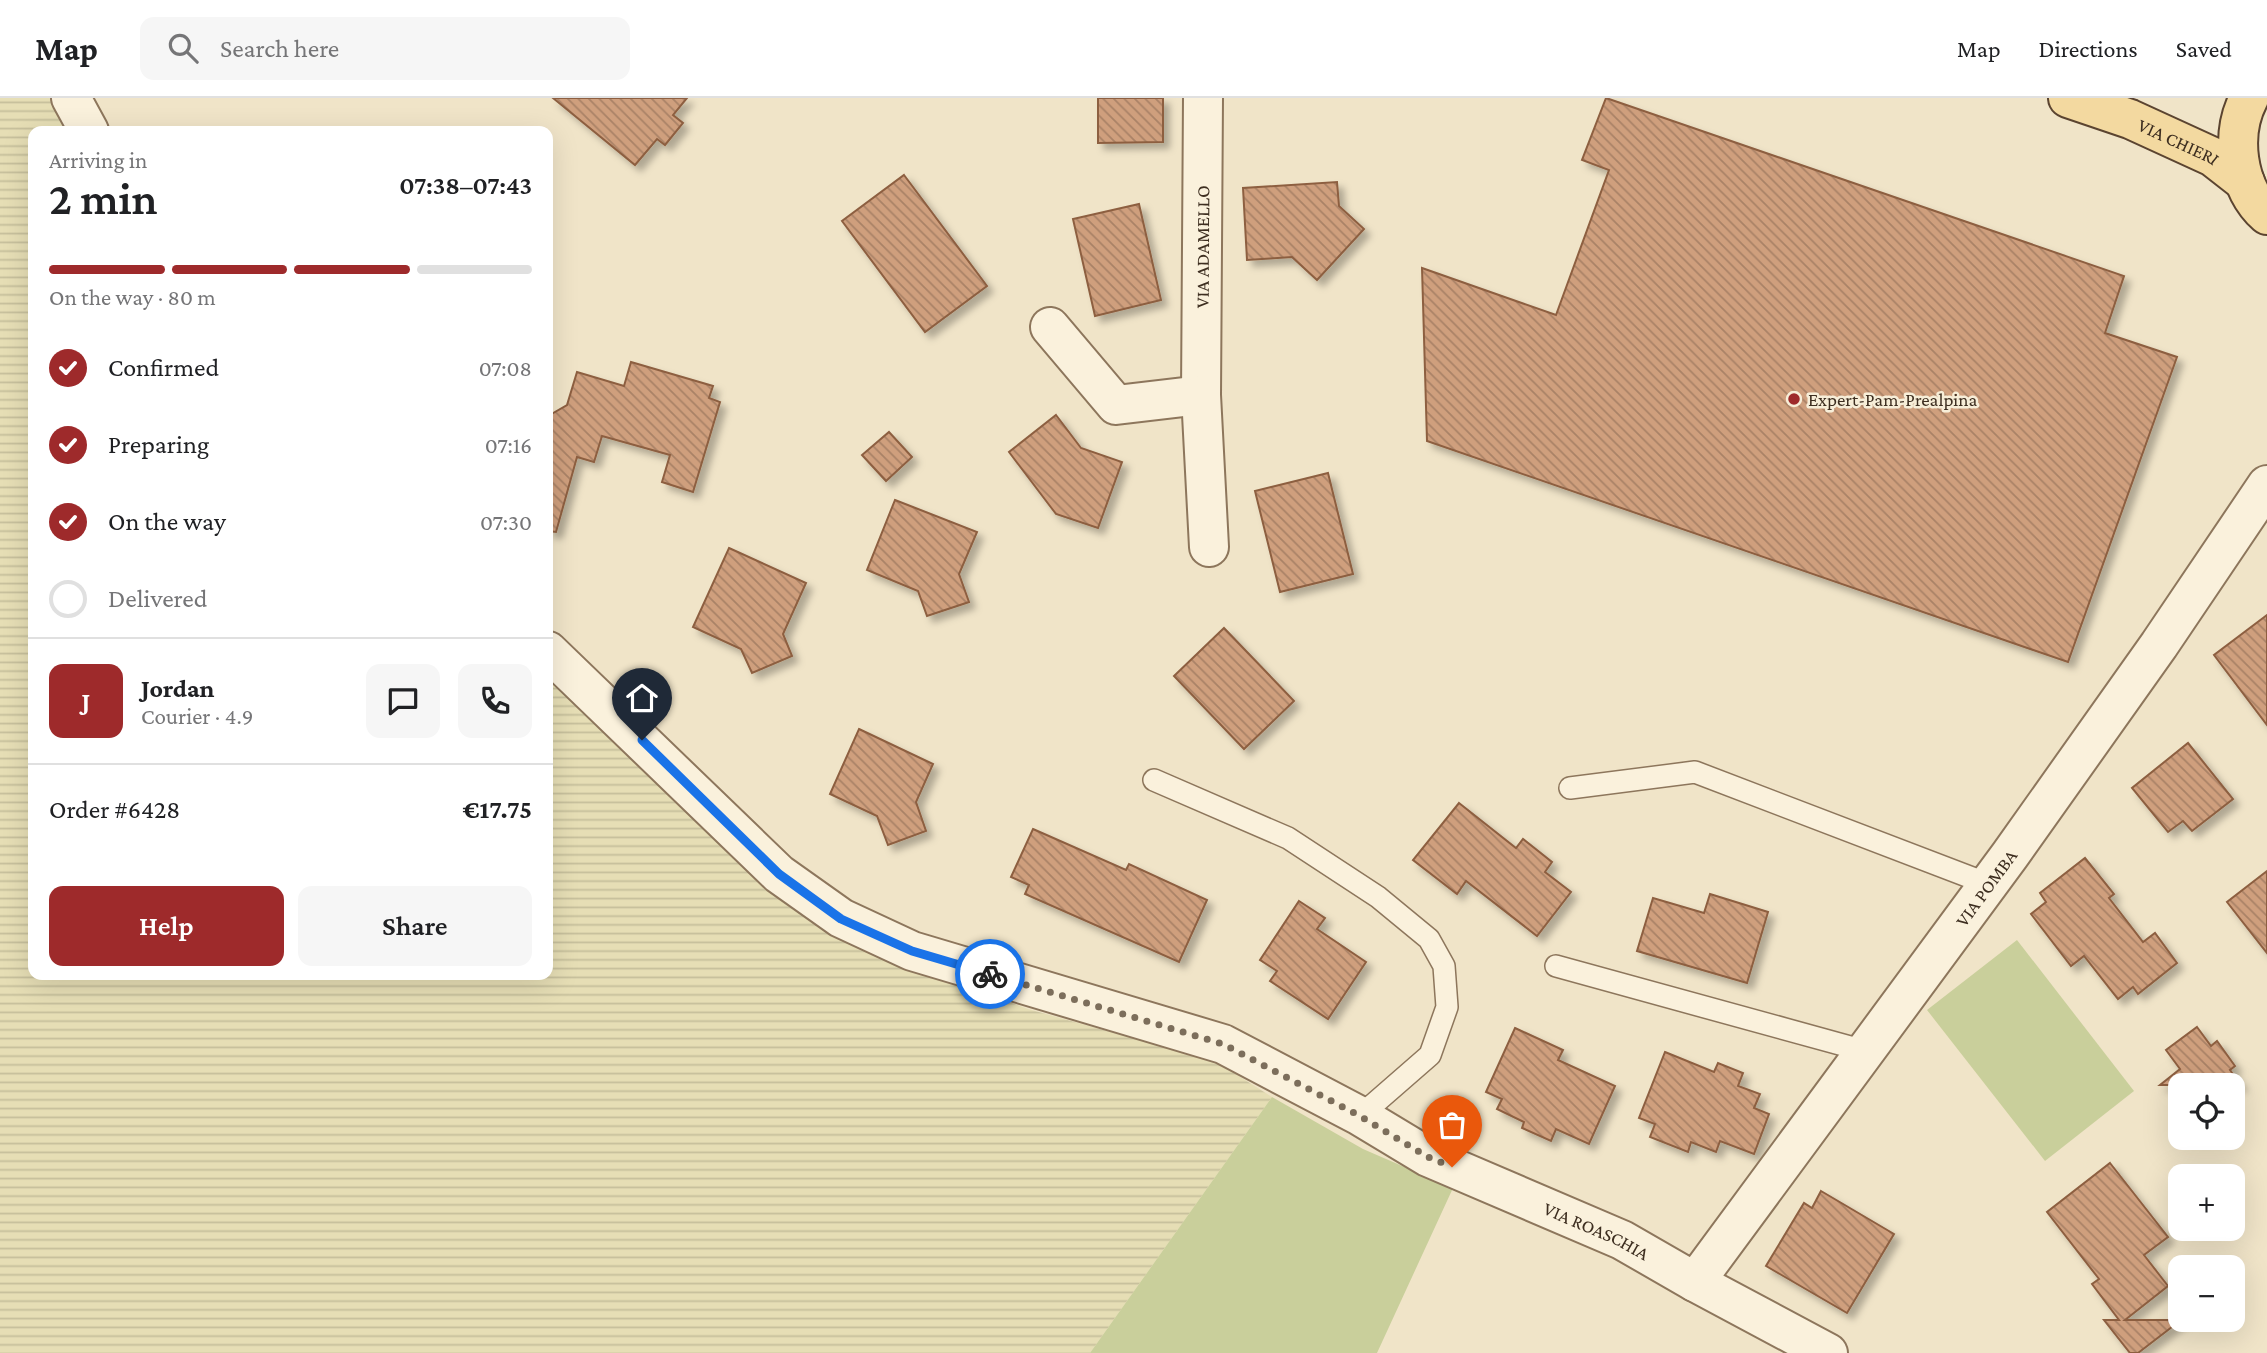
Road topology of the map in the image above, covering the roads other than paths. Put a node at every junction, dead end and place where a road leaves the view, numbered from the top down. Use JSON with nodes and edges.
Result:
{"nodes":[{"id":1,"x":71,"y":98,"type":"edge"},
{"id":2,"x":1203,"y":98,"type":"edge"},
{"id":3,"x":2068,"y":98,"type":"edge"},
{"id":4,"x":2249,"y":98,"type":"edge"},
{"id":5,"x":86,"y":126,"type":"edge"},
{"id":6,"x":2245,"y":182,"type":"junction"},
{"id":7,"x":2267,"y":215,"type":"edge"},
{"id":8,"x":1050,"y":327,"type":"dead end"},
{"id":9,"x":1201,"y":396,"type":"junction"},
{"id":10,"x":2267,"y":485,"type":"edge"},
{"id":11,"x":1209,"y":547,"type":"dead end"},
{"id":12,"x":553,"y":656,"type":"edge"},
{"id":13,"x":1154,"y":780,"type":"dead end"},
{"id":14,"x":1570,"y":788,"type":"dead end"},
{"id":15,"x":1988,"y":884,"type":"junction"},
{"id":16,"x":1556,"y":966,"type":"dead end"},
{"id":17,"x":1865,"y":1051,"type":"junction"},
{"id":18,"x":1360,"y":1116,"type":"junction"},
{"id":19,"x":1695,"y":1282,"type":"junction"},
{"id":20,"x":1828,"y":1353,"type":"edge"}],
"edges":[{"from":1,"to":5,"type":"street"},
{"from":2,"to":9,"type":"street","name":"VIA ADAMELLO"},
{"from":3,"to":6,"type":"main road","name":"VIA CHIERI"},
{"from":4,"to":6,"type":"main road","name":"VIA CHIERI"},
{"from":6,"to":7,"type":"main road","name":"VIA CHIERI"},
{"from":8,"to":9,"type":"street"},
{"from":9,"to":11,"type":"street","name":"VIA ADAMELLO"},
{"from":10,"to":15,"type":"street","name":"VIA POMBA"},
{"from":12,"to":18,"type":"street","name":"VIA ROASCHIA"},
{"from":13,"to":18,"type":"lane"},
{"from":14,"to":15,"type":"lane"},
{"from":15,"to":17,"type":"street","name":"VIA POMBA"},
{"from":16,"to":17,"type":"lane"},
{"from":17,"to":19,"type":"street","name":"VIA POMBA"},
{"from":18,"to":19,"type":"street","name":"VIA ROASCHIA"},
{"from":19,"to":20,"type":"street","name":"VIA ROASCHIA"}]}
